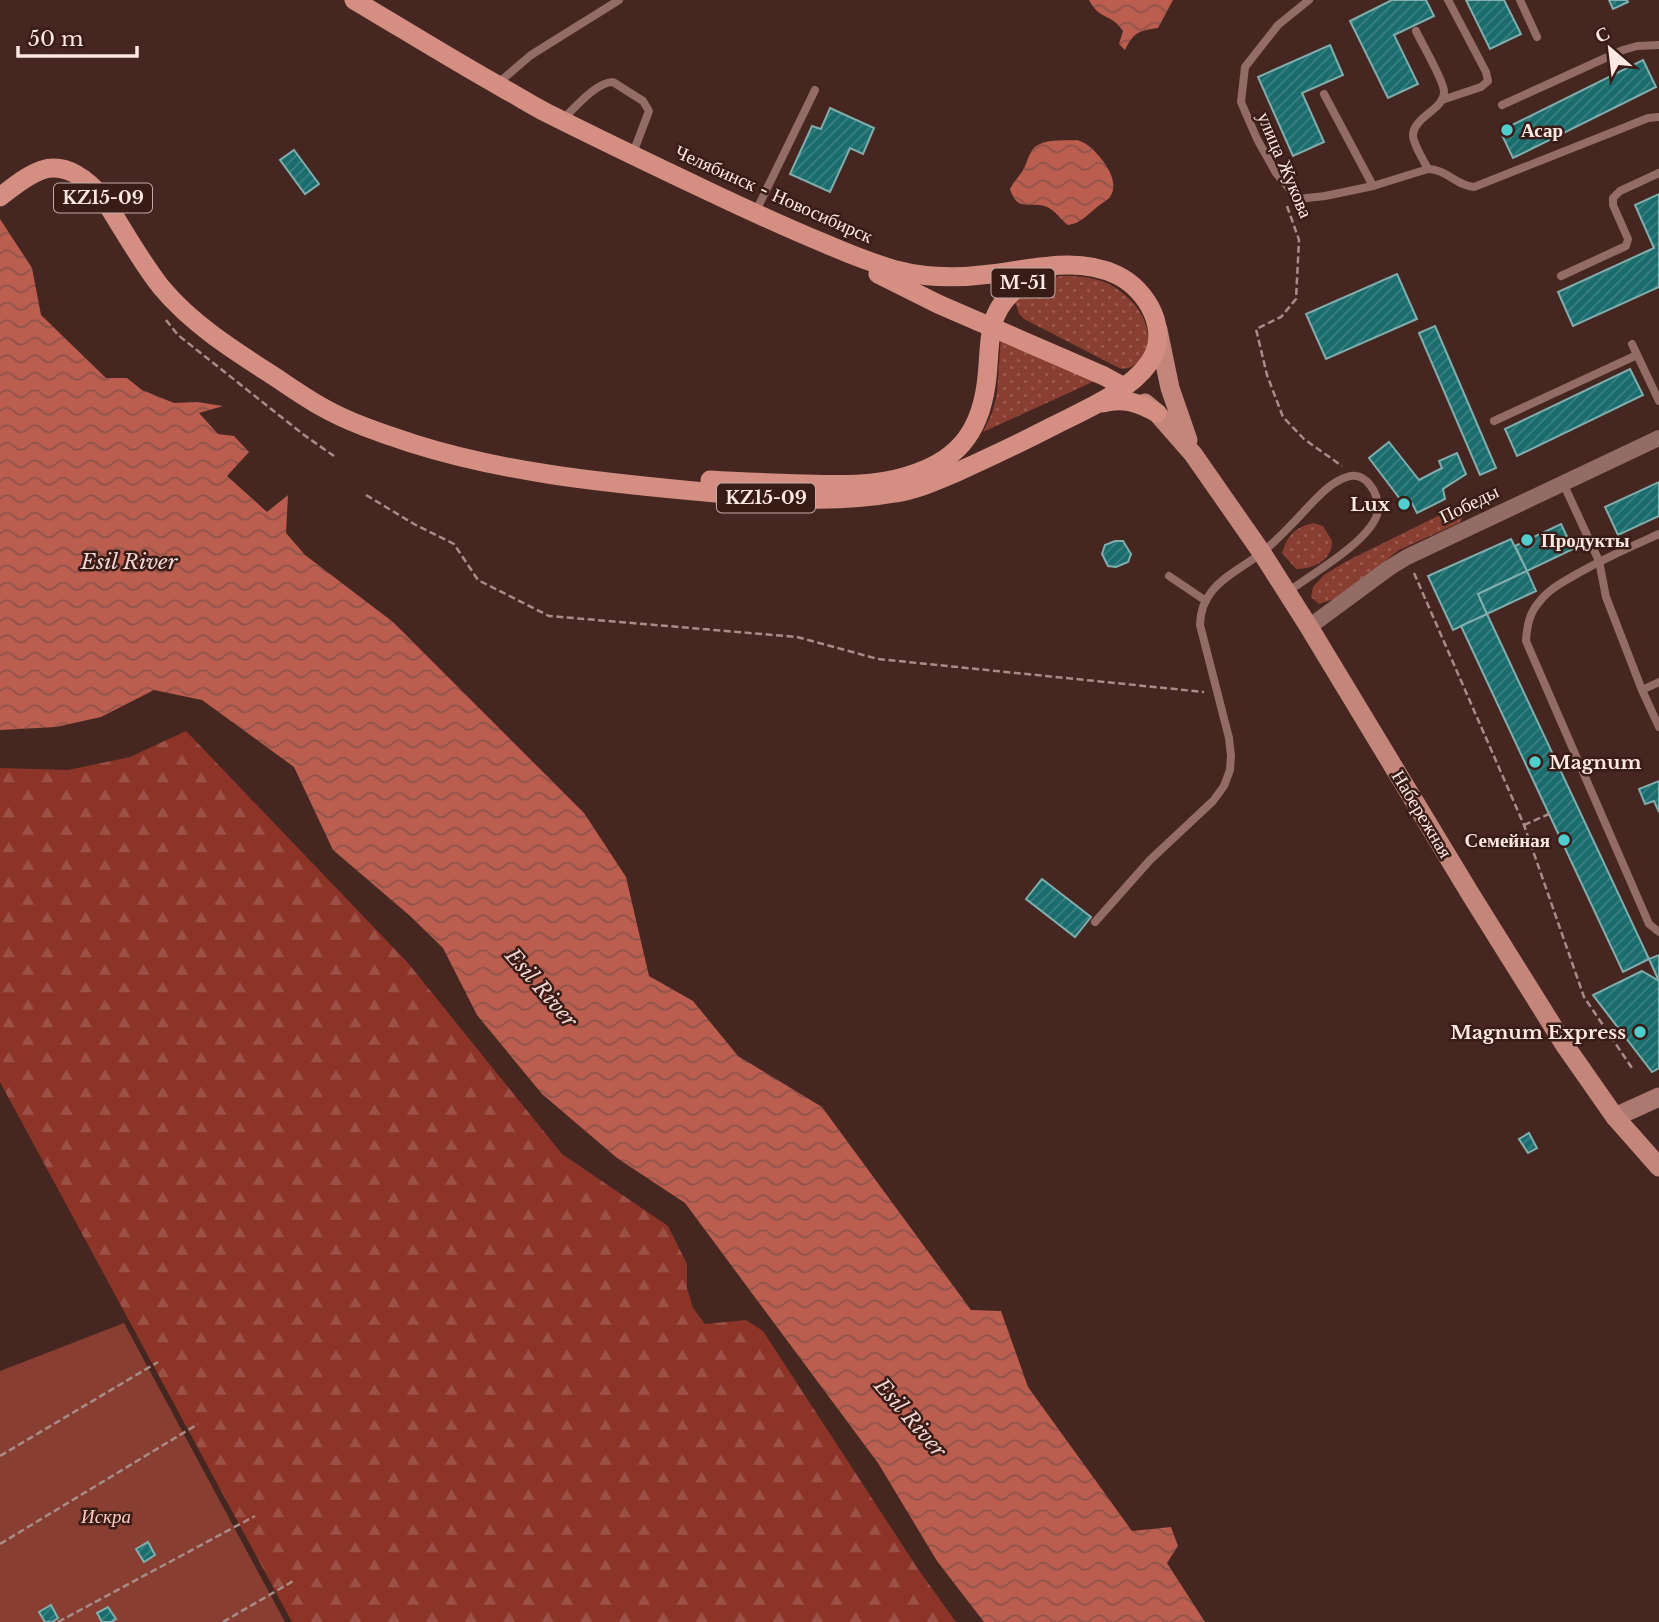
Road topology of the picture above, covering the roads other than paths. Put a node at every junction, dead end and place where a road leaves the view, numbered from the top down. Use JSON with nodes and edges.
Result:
{"nodes":[{"id":1,"x":356,"y":0,"type":"edge"},
{"id":2,"x":618,"y":0,"type":"edge"},
{"id":3,"x":1309,"y":0,"type":"edge"},
{"id":4,"x":1448,"y":0,"type":"edge"},
{"id":5,"x":1520,"y":0,"type":"edge"},
{"id":6,"x":1416,"y":31,"type":"dead end"},
{"id":7,"x":1537,"y":37,"type":"dead end"},
{"id":8,"x":1659,"y":45,"type":"edge"},
{"id":9,"x":497,"y":84,"type":"junction"},
{"id":10,"x":815,"y":90,"type":"dead end"},
{"id":11,"x":1324,"y":94,"type":"dead end"},
{"id":12,"x":1442,"y":100,"type":"junction"},
{"id":13,"x":1502,"y":105,"type":"dead end"},
{"id":14,"x":1659,"y":117,"type":"edge"},
{"id":15,"x":562,"y":120,"type":"junction"},
{"id":16,"x":632,"y":155,"type":"junction"},
{"id":17,"x":1428,"y":169,"type":"junction"},
{"id":18,"x":1659,"y":173,"type":"edge"},
{"id":19,"x":1373,"y":186,"type":"junction"},
{"id":20,"x":0,"y":197,"type":"edge"},
{"id":21,"x":755,"y":213,"type":"junction"},
{"id":22,"x":780,"y":225,"type":"junction"},
{"id":23,"x":1076,"y":265,"type":"junction"},
{"id":24,"x":1561,"y":276,"type":"dead end"},
{"id":25,"x":1017,"y":288,"type":"junction"},
{"id":26,"x":992,"y":327,"type":"junction"},
{"id":27,"x":1158,"y":330,"type":"junction"},
{"id":28,"x":1632,"y":344,"type":"dead end"},
{"id":29,"x":1039,"y":348,"type":"junction"},
{"id":30,"x":1637,"y":355,"type":"junction"},
{"id":31,"x":1656,"y":386,"type":"edge"},
{"id":32,"x":1124,"y":387,"type":"junction"},
{"id":33,"x":1659,"y":401,"type":"edge"},
{"id":34,"x":1079,"y":412,"type":"junction"},
{"id":35,"x":1157,"y":413,"type":"junction"},
{"id":36,"x":1494,"y":421,"type":"dead end"},
{"id":37,"x":390,"y":436,"type":"junction"},
{"id":38,"x":1659,"y":438,"type":"edge"},
{"id":39,"x":1194,"y":454,"type":"junction"},
{"id":40,"x":1563,"y":482,"type":"junction"},
{"id":41,"x":1659,"y":534,"type":"edge"},
{"id":42,"x":1262,"y":553,"type":"junction"},
{"id":43,"x":1599,"y":561,"type":"junction"},
{"id":44,"x":1169,"y":576,"type":"dead end"},
{"id":45,"x":1286,"y":593,"type":"junction"},
{"id":46,"x":1206,"y":601,"type":"junction"},
{"id":47,"x":1309,"y":627,"type":"junction"},
{"id":48,"x":1659,"y":682,"type":"edge"},
{"id":49,"x":1642,"y":690,"type":"junction"},
{"id":50,"x":1659,"y":727,"type":"edge"},
{"id":51,"x":1095,"y":922,"type":"dead end"},
{"id":52,"x":1659,"y":932,"type":"edge"},
{"id":53,"x":1659,"y":1097,"type":"edge"},
{"id":54,"x":1615,"y":1118,"type":"junction"},
{"id":55,"x":1659,"y":1167,"type":"edge"}],
"edges":[{"from":1,"to":9,"type":"highway","name":"Челябинск - Новосибирск"},
{"from":2,"to":9,"type":"lane"},
{"from":3,"to":19,"type":"lane","name":"улица Жукова"},
{"from":4,"to":12,"type":"lane"},
{"from":5,"to":7,"type":"lane"},
{"from":6,"to":12,"type":"lane"},
{"from":8,"to":13,"type":"lane"},
{"from":9,"to":15,"type":"highway","name":"Челябинск - Новосибирск"},
{"from":10,"to":21,"type":"lane"},
{"from":11,"to":19,"type":"lane"},
{"from":12,"to":17,"type":"lane"},
{"from":14,"to":17,"type":"lane"},
{"from":15,"to":16,"type":"highway","name":"Челябинск - Новосибирск"},
{"from":15,"to":16,"type":"lane"},
{"from":16,"to":21,"type":"highway","name":"Челябинск - Новосибирск"},
{"from":17,"to":19,"type":"lane"},
{"from":18,"to":24,"type":"lane"},
{"from":20,"to":37,"type":"highway","number":"KZ15-09"},
{"from":21,"to":22,"type":"highway","name":"Челябинск - Новосибирск"},
{"from":22,"to":23,"type":"highway","name":"Челябинск - Новосибирск"},
{"from":22,"to":26,"type":"highway"},
{"from":23,"to":25,"type":"highway","number":"M-51"},
{"from":23,"to":27,"type":"highway","name":"Челябинск - Новосибирск"},
{"from":25,"to":26,"type":"highway","number":"M-51"},
{"from":25,"to":29,"type":"highway"},
{"from":26,"to":29,"type":"highway"},
{"from":26,"to":37,"type":"highway","number":"KZ15-09"},
{"from":27,"to":32,"type":"highway","number":"KZ15-09"},
{"from":27,"to":39,"type":"main road","name":"Набережная"},
{"from":28,"to":30,"type":"lane"},
{"from":29,"to":32,"type":"highway"},
{"from":30,"to":31,"type":"lane"},
{"from":30,"to":36,"type":"lane"},
{"from":31,"to":33,"type":"lane"},
{"from":32,"to":34,"type":"highway","number":"KZ15-09"},
{"from":32,"to":35,"type":"main road","name":"Набережная"},
{"from":34,"to":35,"type":"highway"},
{"from":34,"to":37,"type":"highway","number":"KZ15-09"},
{"from":35,"to":39,"type":"main road","name":"Набережная"},
{"from":38,"to":40,"type":"street","name":"Победы"},
{"from":39,"to":42,"type":"main road","name":"Набережная"},
{"from":40,"to":43,"type":"lane"},
{"from":40,"to":47,"type":"street","name":"Победы"},
{"from":41,"to":43,"type":"lane"},
{"from":42,"to":45,"type":"main road","name":"Набережная"},
{"from":42,"to":45,"type":"lane"},
{"from":42,"to":46,"type":"lane"},
{"from":43,"to":49,"type":"lane"},
{"from":43,"to":52,"type":"lane"},
{"from":44,"to":46,"type":"lane"},
{"from":45,"to":47,"type":"main road","name":"Набережная"},
{"from":46,"to":51,"type":"lane"},
{"from":47,"to":54,"type":"main road","name":"Набережная"},
{"from":48,"to":49,"type":"lane"},
{"from":49,"to":50,"type":"lane"},
{"from":53,"to":54,"type":"main road"},
{"from":54,"to":55,"type":"main road","name":"Набережная"}]}
